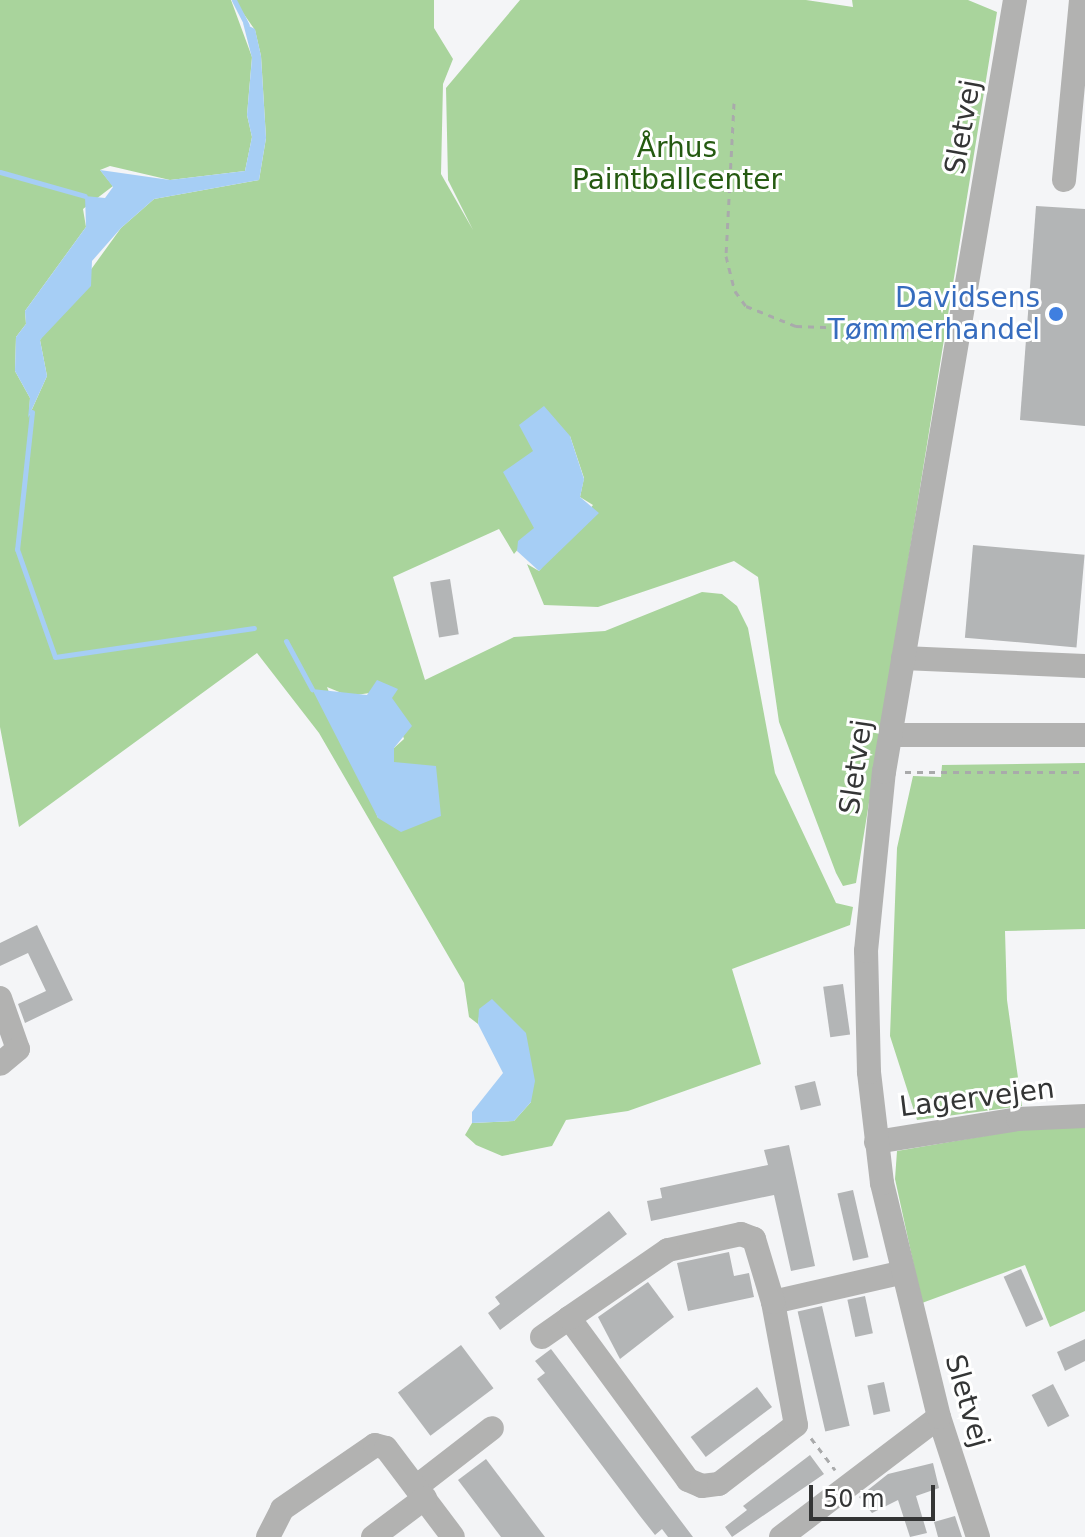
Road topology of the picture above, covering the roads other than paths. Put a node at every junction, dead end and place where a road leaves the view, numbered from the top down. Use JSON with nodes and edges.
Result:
{"nodes":[{"id":1,"x":1015,"y":0,"type":"edge"},
{"id":2,"x":1081,"y":0,"type":"edge"},
{"id":3,"x":1064,"y":180,"type":"dead end"},
{"id":4,"x":903,"y":658,"type":"junction"},
{"id":5,"x":1085,"y":666,"type":"edge"},
{"id":6,"x":891,"y":735,"type":"junction"},
{"id":7,"x":1085,"y":735,"type":"edge"},
{"id":8,"x":0,"y":998,"type":"edge"},
{"id":9,"x":0,"y":1064,"type":"edge"},
{"id":10,"x":1085,"y":1116,"type":"edge"},
{"id":11,"x":876,"y":1142,"type":"junction"},
{"id":12,"x":900,"y":1273,"type":"junction"},
{"id":13,"x":773,"y":1302,"type":"junction"},
{"id":14,"x":569,"y":1318,"type":"junction"},
{"id":15,"x":542,"y":1337,"type":"dead end"},
{"id":16,"x":939,"y":1417,"type":"junction"},
{"id":17,"x":492,"y":1428,"type":"dead end"},
{"id":18,"x":420,"y":1492,"type":"junction"},
{"id":19,"x":268,"y":1537,"type":"edge"},
{"id":20,"x":373,"y":1537,"type":"edge"},
{"id":21,"x":453,"y":1537,"type":"edge"},
{"id":22,"x":781,"y":1537,"type":"edge"},
{"id":23,"x":978,"y":1537,"type":"edge"}],
"edges":[{"from":1,"to":4,"type":"street","name":"Sletvej"},
{"from":2,"to":3,"type":"street"},
{"from":4,"to":5,"type":"street"},
{"from":4,"to":6,"type":"street","name":"Sletvej"},
{"from":6,"to":7,"type":"street"},
{"from":6,"to":11,"type":"street","name":"Sletvej"},
{"from":8,"to":9,"type":"street"},
{"from":10,"to":11,"type":"street","name":"Lagervejen"},
{"from":11,"to":12,"type":"street","name":"Sletvej"},
{"from":12,"to":13,"type":"street"},
{"from":12,"to":16,"type":"street","name":"Sletvej"},
{"from":13,"to":14,"type":"street"},
{"from":13,"to":14,"type":"street"},
{"from":14,"to":15,"type":"street"},
{"from":16,"to":22,"type":"street"},
{"from":16,"to":23,"type":"street","name":"Sletvej"},
{"from":17,"to":18,"type":"street"},
{"from":18,"to":19,"type":"street"},
{"from":18,"to":20,"type":"street"},
{"from":18,"to":21,"type":"street"}]}
